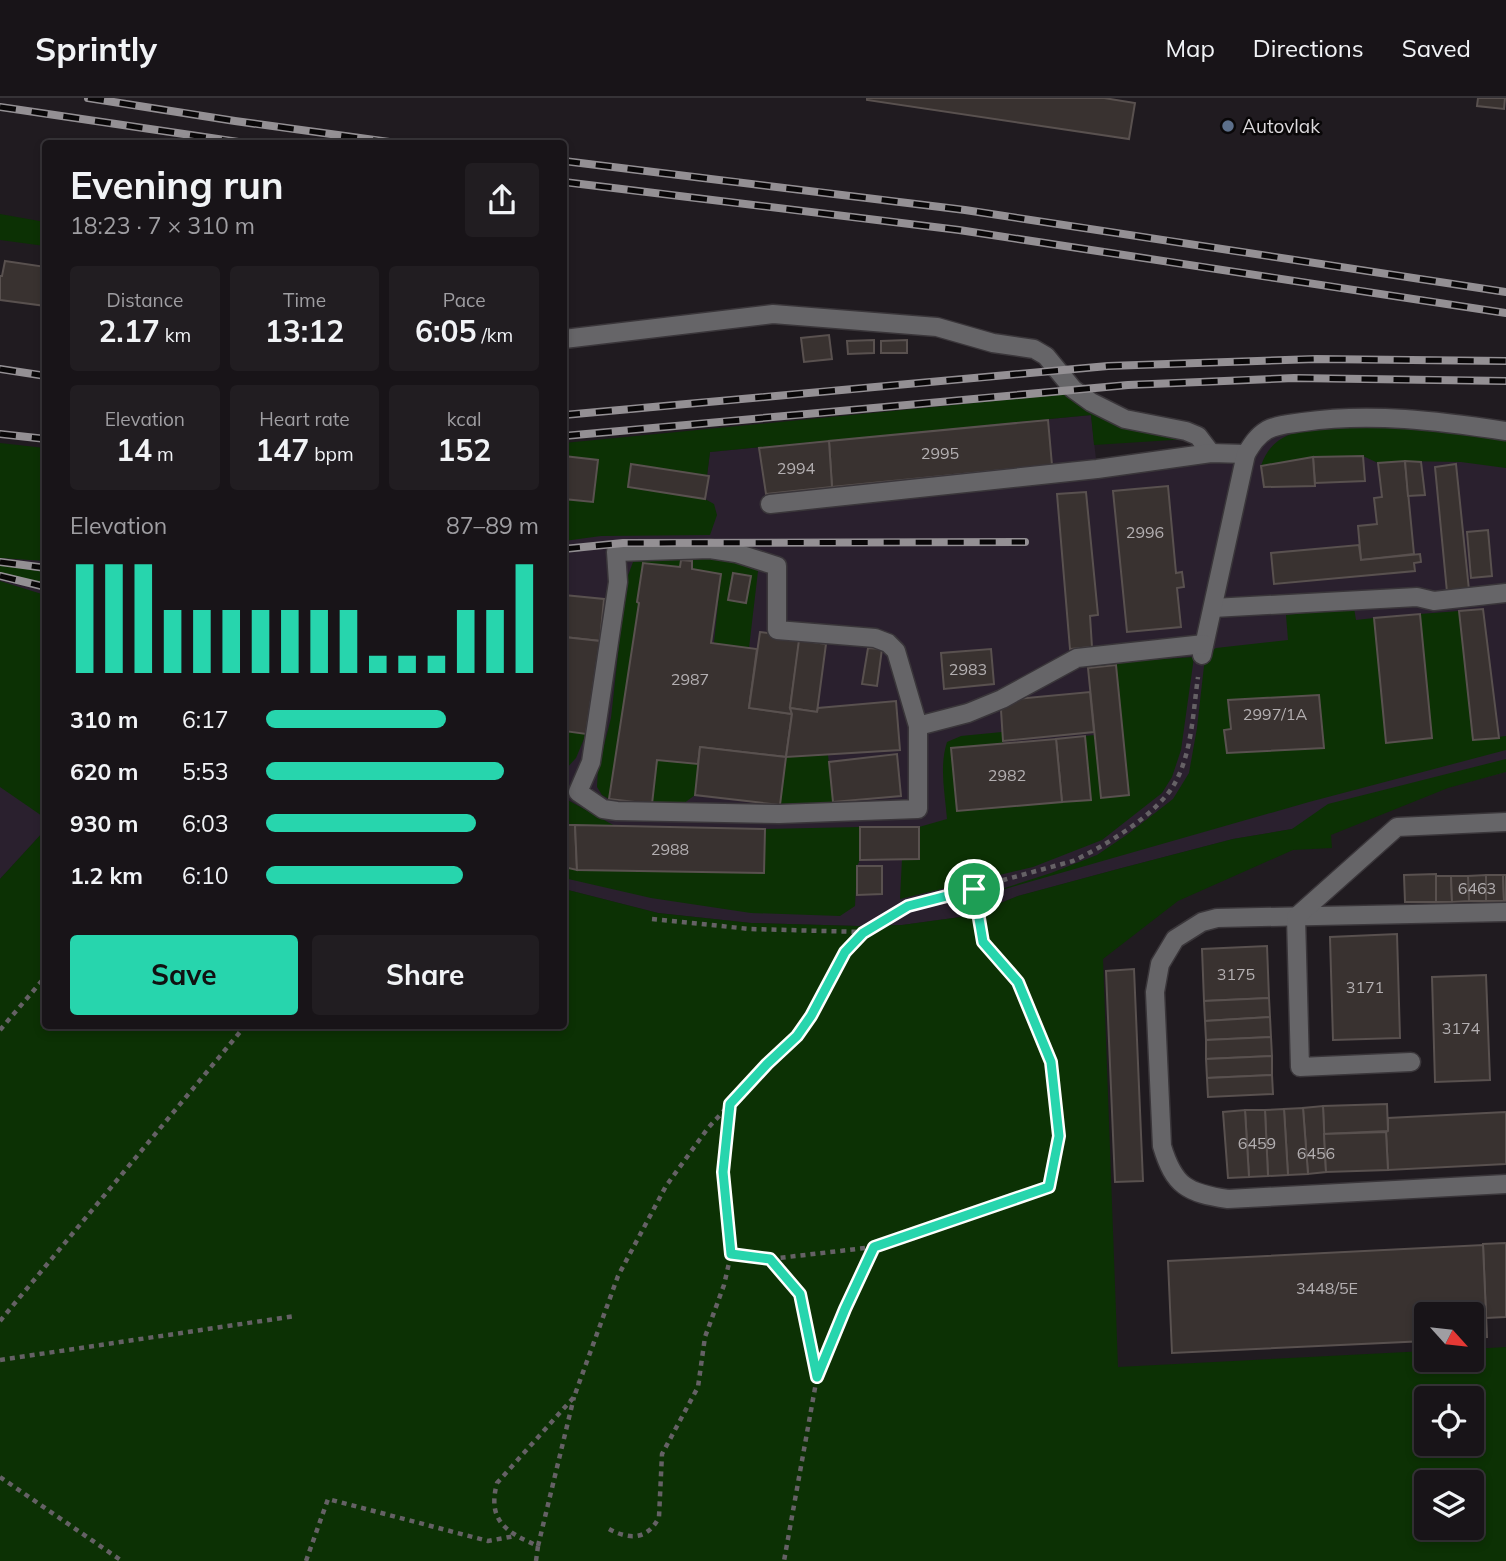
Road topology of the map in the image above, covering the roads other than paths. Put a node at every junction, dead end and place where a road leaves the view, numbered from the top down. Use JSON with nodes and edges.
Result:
{"nodes":[{"id":1,"x":567,"y":338,"type":"edge"},
{"id":2,"x":1506,"y":431,"type":"edge"},
{"id":3,"x":1210,"y":453,"type":"junction"},
{"id":4,"x":1246,"y":454,"type":"junction"},
{"id":5,"x":770,"y":504,"type":"dead end"},
{"id":6,"x":1506,"y":593,"type":"edge"},
{"id":7,"x":1213,"y":608,"type":"junction"},
{"id":8,"x":918,"y":726,"type":"junction"},
{"id":9,"x":1506,"y":822,"type":"edge"},
{"id":10,"x":1506,"y":912,"type":"edge"},
{"id":11,"x":1296,"y":917,"type":"junction"},
{"id":12,"x":1411,"y":1062,"type":"dead end"},
{"id":13,"x":1506,"y":1184,"type":"edge"}],
"edges":[{"from":1,"to":3,"type":"lane"},
{"from":2,"to":4,"type":"lane"},
{"from":3,"to":4,"type":"lane"},
{"from":3,"to":5,"type":"lane"},
{"from":4,"to":7,"type":"lane"},
{"from":6,"to":7,"type":"lane"},
{"from":7,"to":8,"type":"lane"},
{"from":8,"to":8,"type":"lane"},
{"from":9,"to":11,"type":"lane"},
{"from":10,"to":11,"type":"lane"},
{"from":11,"to":12,"type":"lane"},
{"from":11,"to":13,"type":"lane"}]}
